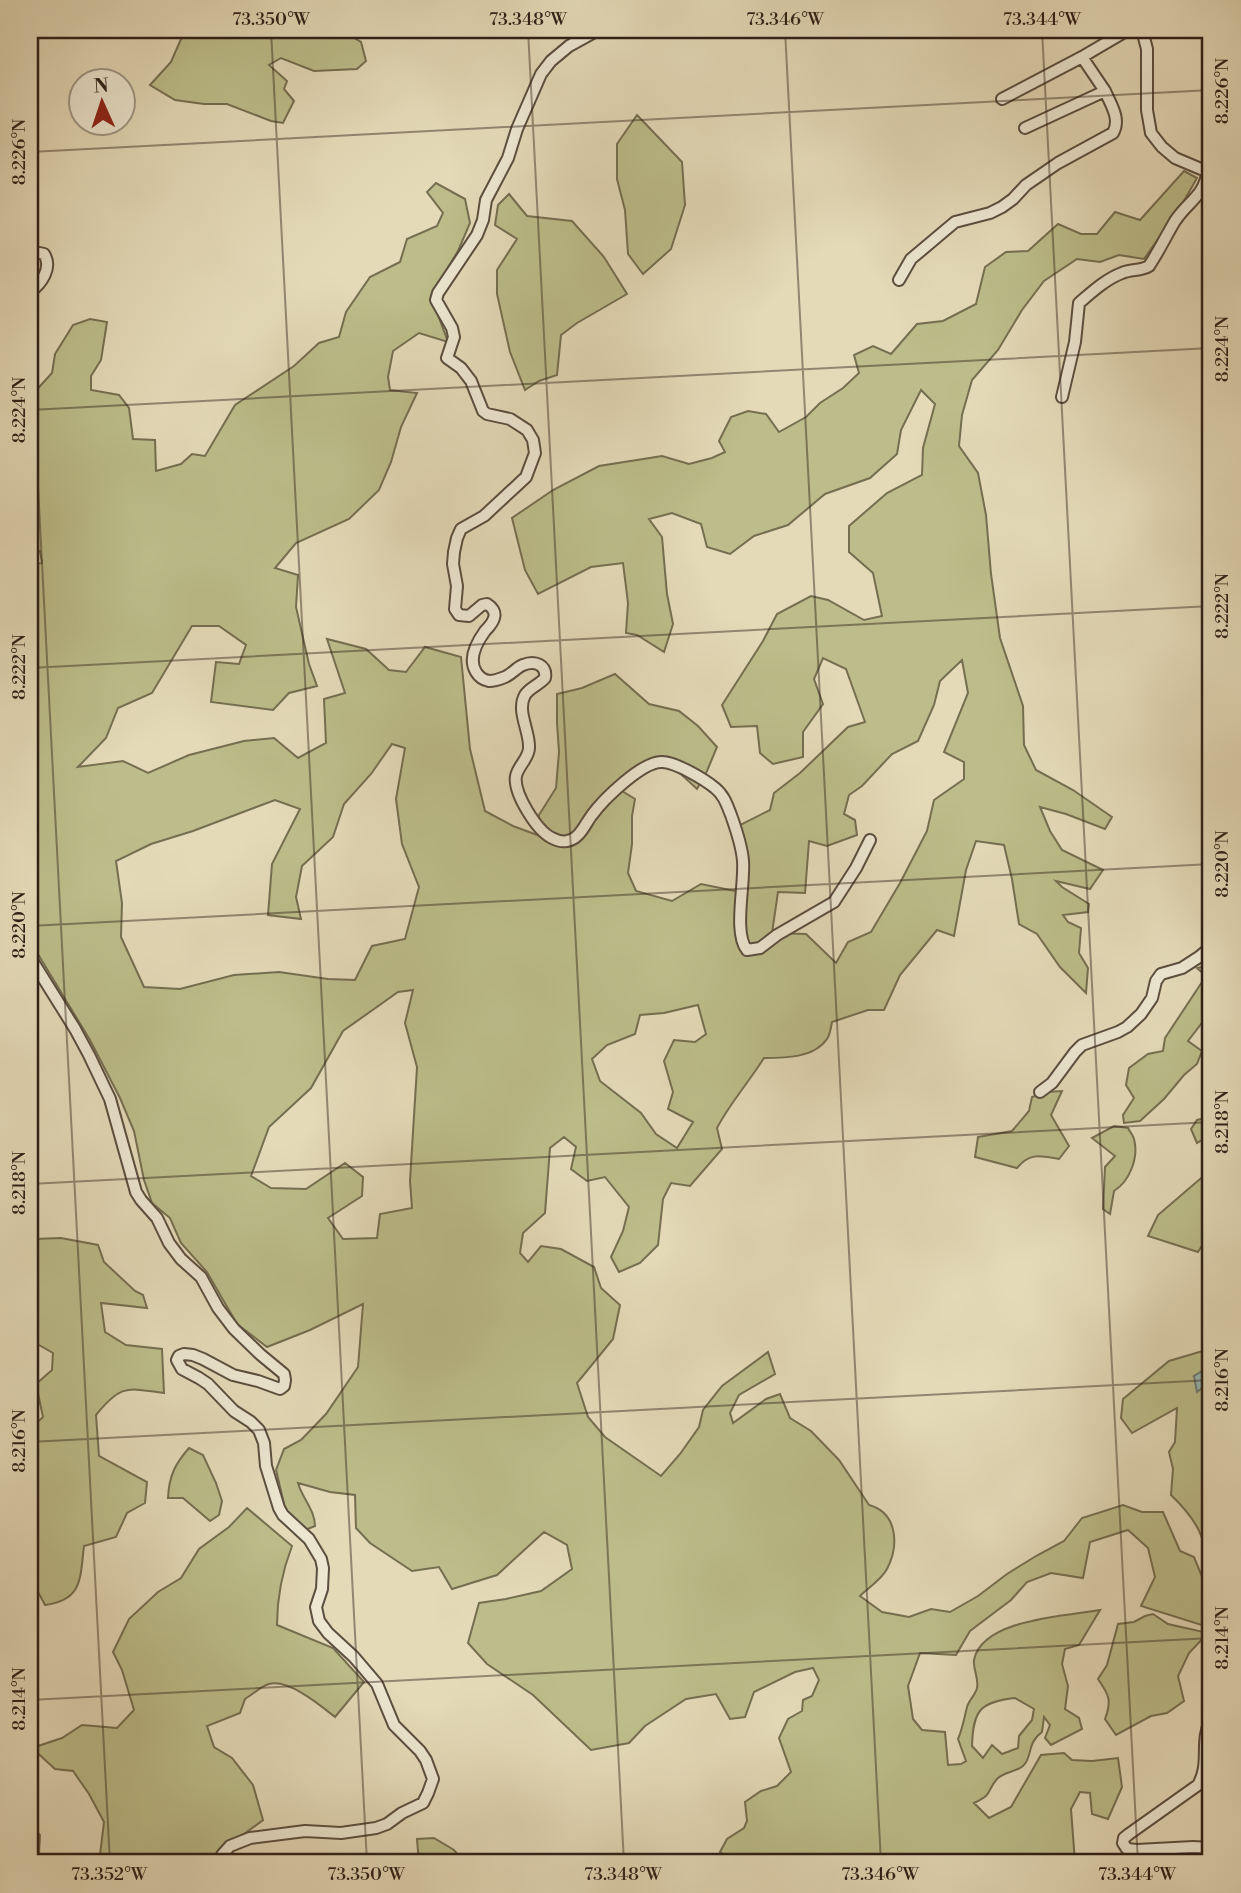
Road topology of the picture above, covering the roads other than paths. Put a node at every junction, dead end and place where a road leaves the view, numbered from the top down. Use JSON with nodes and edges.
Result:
{"nodes":[{"id":1,"x":598,"y":30,"type":"edge"},
{"id":2,"x":1128,"y":30,"type":"edge"},
{"id":3,"x":1142,"y":30,"type":"edge"},
{"id":4,"x":1082,"y":57,"type":"junction"},
{"id":5,"x":1105,"y":92,"type":"junction"},
{"id":6,"x":1002,"y":99,"type":"dead end"},
{"id":7,"x":1025,"y":128,"type":"dead end"},
{"id":8,"x":1210,"y":170,"type":"edge"},
{"id":9,"x":30,"y":251,"type":"edge"},
{"id":10,"x":899,"y":280,"type":"dead end"},
{"id":11,"x":30,"y":292,"type":"edge"},
{"id":12,"x":1062,"y":397,"type":"dead end"},
{"id":13,"x":870,"y":840,"type":"dead end"},
{"id":14,"x":1211,"y":947,"type":"edge"},
{"id":15,"x":30,"y":957,"type":"edge"},
{"id":16,"x":1040,"y":1092,"type":"dead end"},
{"id":17,"x":1211,"y":1718,"type":"edge"},
{"id":18,"x":1211,"y":1848,"type":"edge"},
{"id":19,"x":222,"y":1863,"type":"edge"}],
"edges":[{"from":1,"to":13,"type":"street"},
{"from":2,"to":4,"type":"street"},
{"from":3,"to":8,"type":"street"},
{"from":4,"to":5,"type":"street"},
{"from":4,"to":6,"type":"street"},
{"from":5,"to":7,"type":"street"},
{"from":5,"to":10,"type":"street"},
{"from":8,"to":12,"type":"street"},
{"from":9,"to":11,"type":"street"},
{"from":14,"to":16,"type":"street"},
{"from":15,"to":19,"type":"street"},
{"from":17,"to":18,"type":"street"}]}
